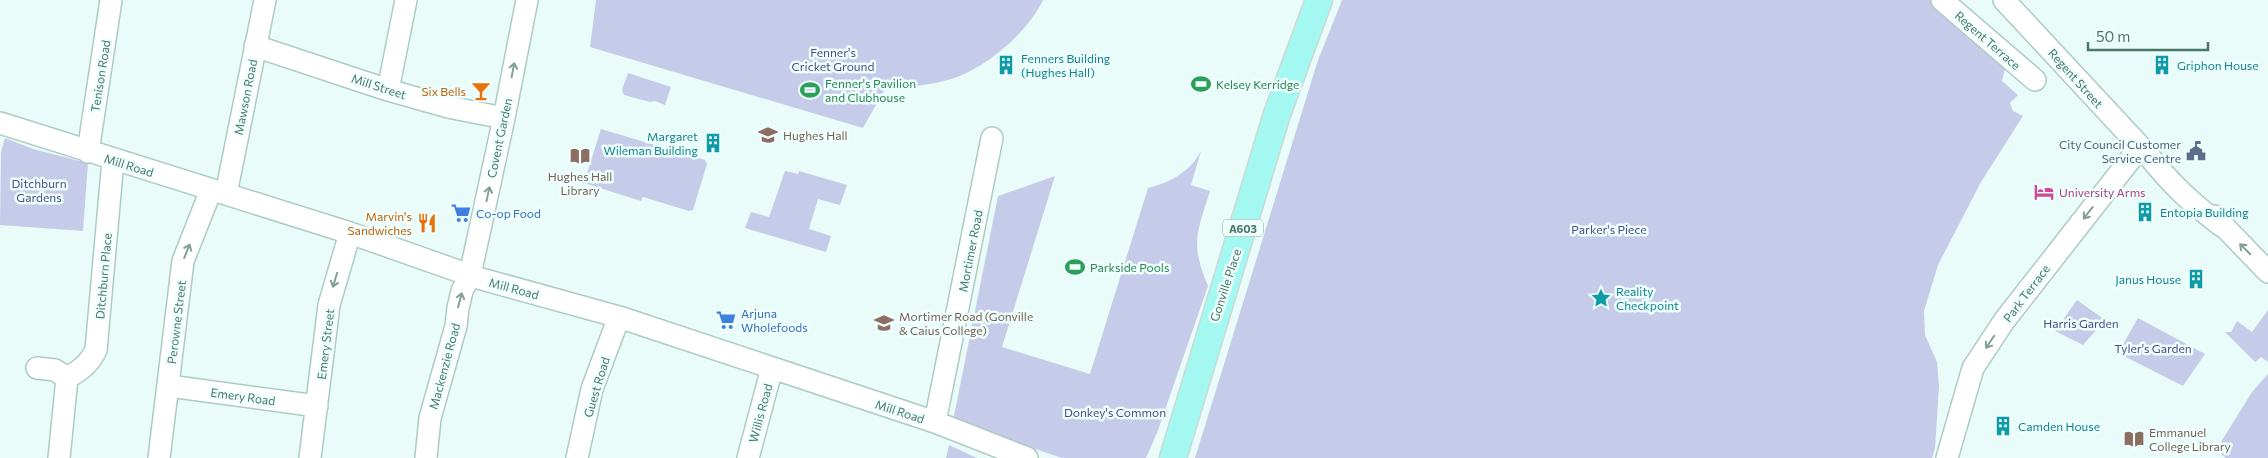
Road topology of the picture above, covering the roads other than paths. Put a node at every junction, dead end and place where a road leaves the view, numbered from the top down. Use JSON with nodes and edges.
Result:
{"nodes":[{"id":1,"x":111,"y":0,"type":"edge"},
{"id":2,"x":265,"y":0,"type":"edge"},
{"id":3,"x":406,"y":0,"type":"edge"},
{"id":4,"x":527,"y":0,"type":"edge"},
{"id":5,"x":1318,"y":0,"type":"edge"},
{"id":6,"x":1942,"y":0,"type":"edge"},
{"id":7,"x":2004,"y":0,"type":"edge"},
{"id":8,"x":256,"y":46,"type":"junction"},
{"id":9,"x":2035,"y":80,"type":"dead end"},
{"id":10,"x":388,"y":90,"type":"junction"},
{"id":11,"x":504,"y":118,"type":"junction"},
{"id":12,"x":0,"y":123,"type":"edge"},
{"id":13,"x":992,"y":138,"type":"dead end"},
{"id":14,"x":2144,"y":151,"type":"junction"},
{"id":15,"x":88,"y":152,"type":"junction"},
{"id":16,"x":113,"y":160,"type":"junction"},
{"id":17,"x":219,"y":192,"type":"junction"},
{"id":18,"x":350,"y":233,"type":"junction"},
{"id":19,"x":2268,"y":272,"type":"edge"},
{"id":20,"x":470,"y":275,"type":"junction"},
{"id":21,"x":619,"y":317,"type":"junction"},
{"id":22,"x":37,"y":368,"type":"dead end"},
{"id":23,"x":772,"y":368,"type":"junction"},
{"id":24,"x":67,"y":378,"type":"junction"},
{"id":25,"x":169,"y":386,"type":"junction"},
{"id":26,"x":317,"y":406,"type":"junction"},
{"id":27,"x":935,"y":422,"type":"junction"},
{"id":28,"x":59,"y":458,"type":"edge"},
{"id":29,"x":160,"y":458,"type":"edge"},
{"id":30,"x":310,"y":458,"type":"edge"},
{"id":31,"x":426,"y":458,"type":"edge"},
{"id":32,"x":577,"y":458,"type":"edge"},
{"id":33,"x":748,"y":458,"type":"edge"},
{"id":34,"x":1027,"y":458,"type":"edge"},
{"id":35,"x":1173,"y":458,"type":"edge"},
{"id":36,"x":1947,"y":458,"type":"edge"}],
"edges":[{"from":1,"to":15,"type":"street","name":"Tenison Road"},
{"from":2,"to":8,"type":"street","name":"Mawson Road"},
{"from":3,"to":10,"type":"street"},
{"from":11,"to":4,"type":"street","name":"Covent Garden","one_way":true},
{"from":5,"to":35,"type":"main road","name":"Gonville Place","number":"A603"},
{"from":6,"to":9,"type":"street","name":"Regent Terrace"},
{"from":7,"to":14,"type":"street","name":"Regent Street"},
{"from":8,"to":10,"type":"street","name":"Mill Street"},
{"from":8,"to":17,"type":"street","name":"Mawson Road"},
{"from":10,"to":11,"type":"street","name":"Mill Street"},
{"from":20,"to":11,"type":"street","name":"Covent Garden","one_way":true},
{"from":12,"to":15,"type":"street","name":"Mill Road"},
{"from":13,"to":27,"type":"street","name":"Mortimer Road"},
{"from":19,"to":14,"type":"street","name":"Regent Street","one_way":true},
{"from":14,"to":36,"type":"street","name":"Park Terrace","one_way":true},
{"from":15,"to":16,"type":"street","name":"Mill Road"},
{"from":16,"to":17,"type":"street","name":"Mill Road"},
{"from":16,"to":24,"type":"street","name":"Ditchburn Place"},
{"from":17,"to":18,"type":"street","name":"Mill Road"},
{"from":25,"to":17,"type":"street","name":"Perowne Street","one_way":true},
{"from":18,"to":20,"type":"street","name":"Mill Road"},
{"from":18,"to":26,"type":"street","name":"Emery Street","one_way":true},
{"from":20,"to":21,"type":"street","name":"Mill Road"},
{"from":31,"to":20,"type":"street","name":"Mackenzie Road","one_way":true},
{"from":21,"to":23,"type":"street","name":"Mill Road"},
{"from":21,"to":32,"type":"street","name":"Guest Road"},
{"from":22,"to":24,"type":"street"},
{"from":23,"to":27,"type":"street","name":"Mill Road"},
{"from":23,"to":33,"type":"street","name":"Willis Road"},
{"from":24,"to":28,"type":"street"},
{"from":25,"to":26,"type":"street","name":"Emery Road"},
{"from":25,"to":29,"type":"street","name":"Perowne Street"},
{"from":26,"to":30,"type":"street","name":"Emery Street"},
{"from":27,"to":34,"type":"street","name":"Mill Road"}]}
